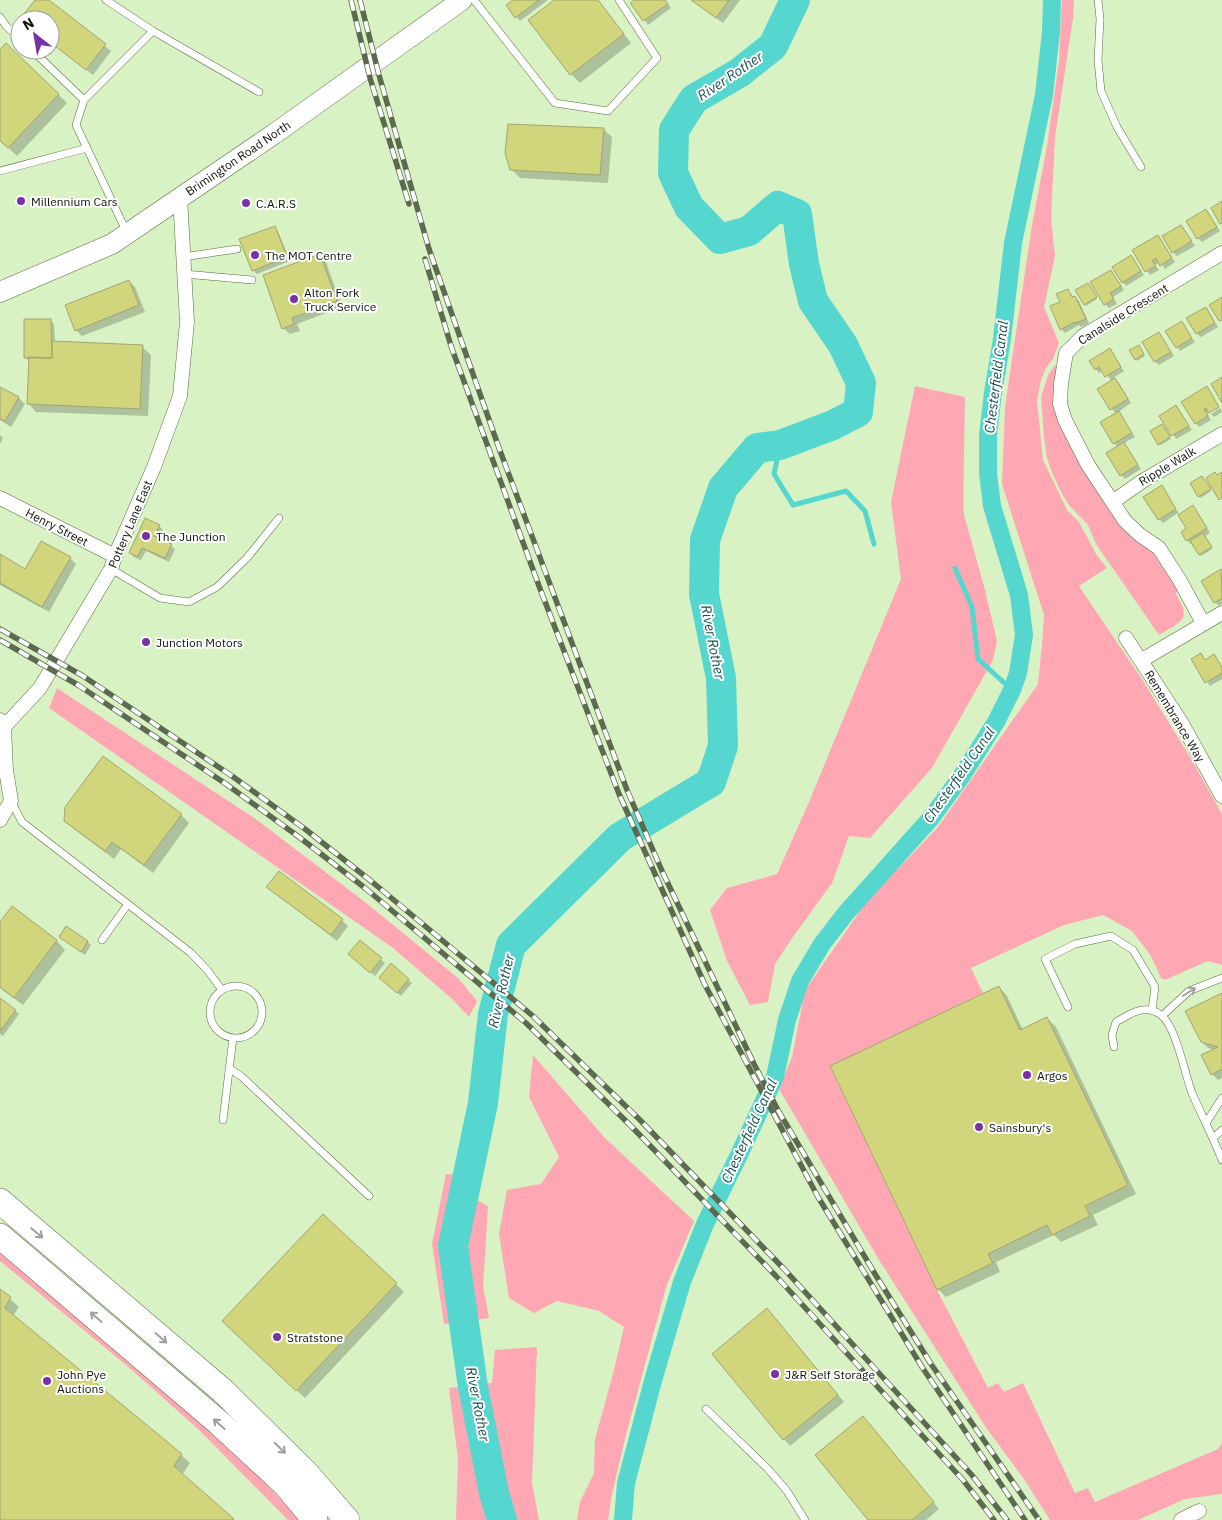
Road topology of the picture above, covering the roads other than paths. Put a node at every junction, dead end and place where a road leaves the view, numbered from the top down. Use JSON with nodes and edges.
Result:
{"nodes":[{"id":1,"x":106,"y":0,"type":"edge"},
{"id":2,"x":462,"y":0,"type":"edge"},
{"id":3,"x":474,"y":0,"type":"edge"},
{"id":4,"x":620,"y":0,"type":"edge"},
{"id":5,"x":1098,"y":0,"type":"edge"},
{"id":6,"x":0,"y":17,"type":"edge"},
{"id":7,"x":10,"y":29,"type":"edge"},
{"id":8,"x":153,"y":31,"type":"junction"},
{"id":9,"x":42,"y":60,"type":"edge"},
{"id":10,"x":259,"y":92,"type":"dead end"},
{"id":11,"x":84,"y":100,"type":"junction"},
{"id":12,"x":87,"y":148,"type":"junction"},
{"id":13,"x":1141,"y":167,"type":"dead end"},
{"id":14,"x":0,"y":171,"type":"edge"},
{"id":15,"x":180,"y":197,"type":"junction"},
{"id":16,"x":127,"y":233,"type":"junction"},
{"id":17,"x":237,"y":249,"type":"dead end"},
{"id":18,"x":1222,"y":253,"type":"edge"},
{"id":19,"x":182,"y":257,"type":"junction"},
{"id":20,"x":184,"y":274,"type":"junction"},
{"id":21,"x":252,"y":280,"type":"dead end"},
{"id":22,"x":0,"y":292,"type":"edge"},
{"id":23,"x":1222,"y":434,"type":"edge"},
{"id":24,"x":0,"y":498,"type":"edge"},
{"id":25,"x":1114,"y":501,"type":"junction"},
{"id":26,"x":279,"y":518,"type":"dead end"},
{"id":27,"x":113,"y":563,"type":"junction"},
{"id":28,"x":1222,"y":613,"type":"edge"},
{"id":29,"x":1203,"y":623,"type":"junction"},
{"id":30,"x":1126,"y":638,"type":"dead end"},
{"id":31,"x":1142,"y":660,"type":"junction"},
{"id":32,"x":2,"y":723,"type":"edge"},
{"id":33,"x":1222,"y":796,"type":"edge"},
{"id":34,"x":11,"y":801,"type":"junction"},
{"id":35,"x":0,"y":820,"type":"edge"},
{"id":36,"x":128,"y":904,"type":"junction"},
{"id":37,"x":102,"y":940,"type":"dead end"},
{"id":38,"x":1222,"y":978,"type":"edge"},
{"id":39,"x":222,"y":990,"type":"junction"},
{"id":40,"x":1068,"y":1007,"type":"dead end"},
{"id":41,"x":1152,"y":1010,"type":"junction"},
{"id":42,"x":1163,"y":1015,"type":"junction"},
{"id":43,"x":233,"y":1038,"type":"junction"},
{"id":44,"x":1114,"y":1047,"type":"dead end"},
{"id":45,"x":229,"y":1068,"type":"junction"},
{"id":46,"x":1222,"y":1098,"type":"edge"},
{"id":47,"x":223,"y":1120,"type":"dead end"},
{"id":48,"x":1206,"y":1123,"type":"junction"},
{"id":49,"x":1222,"y":1130,"type":"edge"},
{"id":50,"x":1213,"y":1138,"type":"junction"},
{"id":51,"x":1222,"y":1160,"type":"edge"},
{"id":52,"x":369,"y":1196,"type":"dead end"},
{"id":53,"x":0,"y":1201,"type":"edge"},
{"id":54,"x":0,"y":1236,"type":"edge"},
{"id":55,"x":706,"y":1409,"type":"dead end"},
{"id":56,"x":1199,"y":1512,"type":"dead end"},
{"id":57,"x":315,"y":1520,"type":"edge"},
{"id":58,"x":348,"y":1520,"type":"edge"},
{"id":59,"x":805,"y":1520,"type":"edge"},
{"id":60,"x":1181,"y":1520,"type":"edge"}],
"edges":[{"from":1,"to":8,"type":"lane"},
{"from":2,"to":15,"type":"main road","name":"Brimington Road North"},
{"from":3,"to":4,"type":"lane"},
{"from":5,"to":13,"type":"lane"},
{"from":6,"to":7,"type":"lane"},
{"from":8,"to":10,"type":"lane"},
{"from":8,"to":11,"type":"lane"},
{"from":9,"to":11,"type":"lane"},
{"from":11,"to":12,"type":"lane"},
{"from":12,"to":14,"type":"lane"},
{"from":12,"to":16,"type":"lane"},
{"from":15,"to":16,"type":"main road","name":"Brimington Road North"},
{"from":15,"to":19,"type":"street","name":"Pottery Lane East"},
{"from":16,"to":22,"type":"main road","name":"Brimington Road North"},
{"from":17,"to":19,"type":"lane"},
{"from":18,"to":25,"type":"street","name":"Canalside Crescent"},
{"from":19,"to":20,"type":"street","name":"Pottery Lane East"},
{"from":20,"to":21,"type":"lane"},
{"from":20,"to":27,"type":"street","name":"Pottery Lane East"},
{"from":23,"to":25,"type":"street","name":"Ripple Walk"},
{"from":24,"to":27,"type":"street","name":"Henry Street"},
{"from":25,"to":29,"type":"street","name":"Canalside Crescent"},
{"from":26,"to":27,"type":"lane"},
{"from":27,"to":32,"type":"street","name":"Pottery Lane East"},
{"from":28,"to":29,"type":"street"},
{"from":29,"to":31,"type":"street"},
{"from":30,"to":31,"type":"street","name":"Remembrance Way"},
{"from":31,"to":33,"type":"street","name":"Remembrance Way"},
{"from":32,"to":34,"type":"street","name":"Pottery Lane East"},
{"from":34,"to":35,"type":"street"},
{"from":34,"to":36,"type":"lane"},
{"from":36,"to":37,"type":"lane"},
{"from":36,"to":39,"type":"lane"},
{"from":42,"to":38,"type":"lane","one_way":true},
{"from":39,"to":43,"type":"lane"},
{"from":39,"to":43,"type":"lane"},
{"from":40,"to":41,"type":"lane"},
{"from":41,"to":42,"type":"lane"},
{"from":41,"to":44,"type":"lane"},
{"from":42,"to":48,"type":"lane"},
{"from":43,"to":45,"type":"lane"},
{"from":45,"to":47,"type":"lane"},
{"from":45,"to":52,"type":"lane"},
{"from":46,"to":48,"type":"lane"},
{"from":48,"to":50,"type":"lane"},
{"from":49,"to":50,"type":"lane"},
{"from":50,"to":51,"type":"lane"},
{"from":53,"to":58,"type":"highway","one_way":true},
{"from":57,"to":54,"type":"highway","one_way":true},
{"from":55,"to":59,"type":"lane"},
{"from":56,"to":60,"type":"street"}]}
